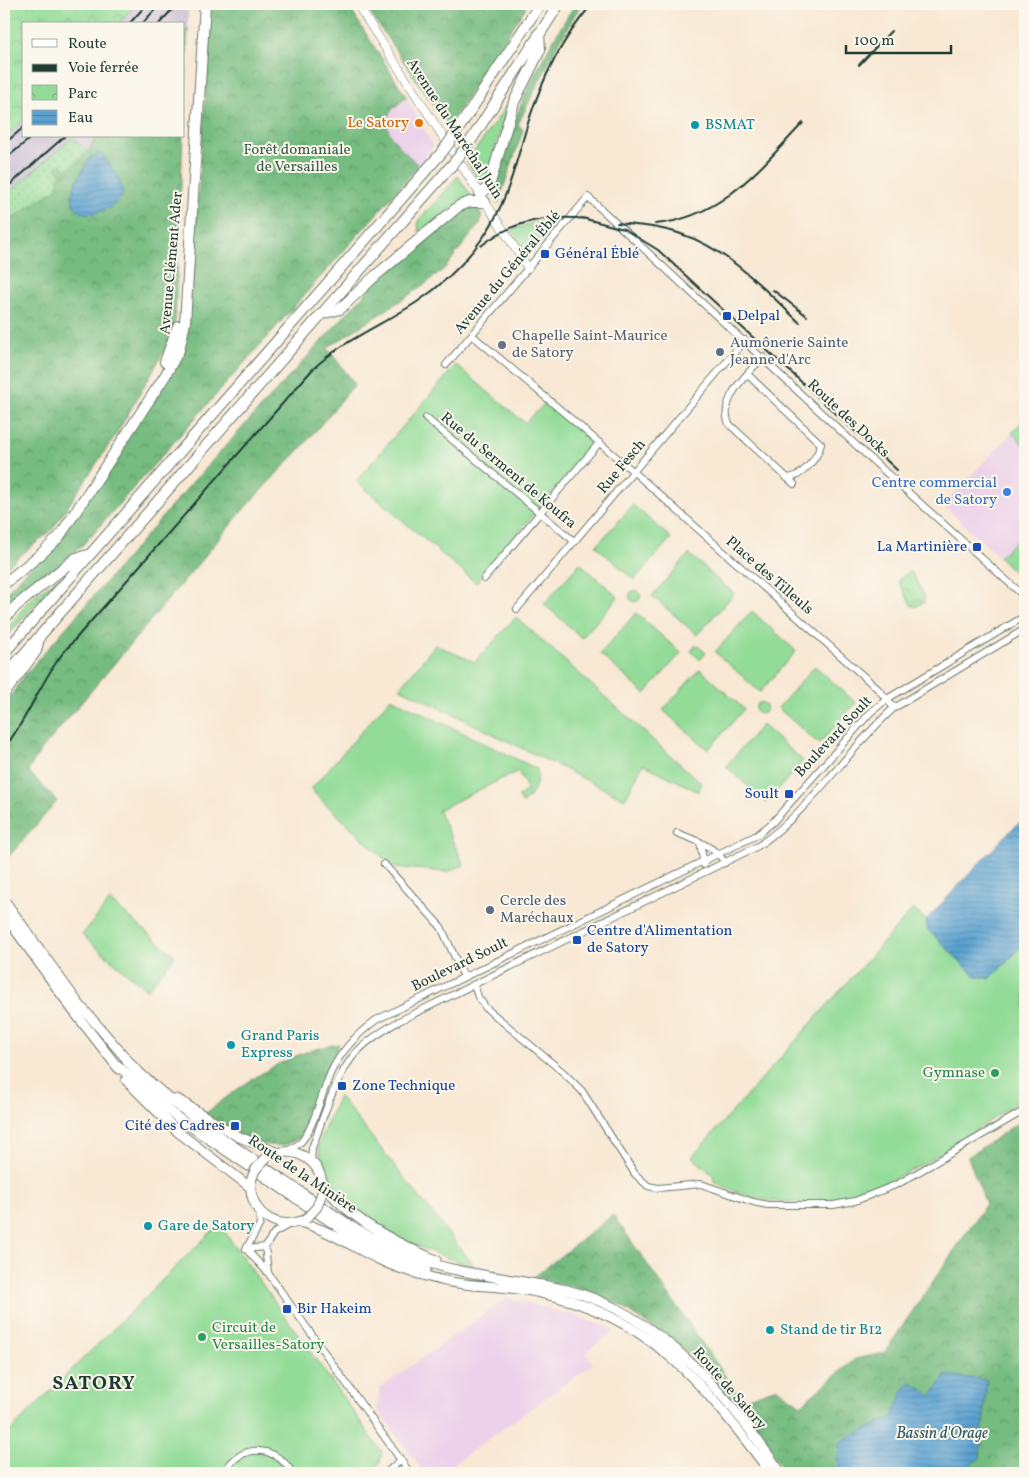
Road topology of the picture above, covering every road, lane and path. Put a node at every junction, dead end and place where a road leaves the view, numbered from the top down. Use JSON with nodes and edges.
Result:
{"nodes":[{"id":1,"x":201,"y":4,"type":"edge"},
{"id":2,"x":205,"y":4,"type":"edge"},
{"id":3,"x":357,"y":4,"type":"edge"},
{"id":4,"x":540,"y":4,"type":"edge"},
{"id":5,"x":559,"y":4,"type":"edge"},
{"id":6,"x":539,"y":33,"type":"junction"},
{"id":7,"x":588,"y":197,"type":"joint"},
{"id":8,"x":483,"y":198,"type":"junction"},
{"id":9,"x":528,"y":268,"type":"junction"},
{"id":10,"x":325,"y":313,"type":"junction"},
{"id":11,"x":472,"y":336,"type":"junction"},
{"id":12,"x":745,"y":340,"type":"junction"},
{"id":13,"x":763,"y":356,"type":"junction"},
{"id":14,"x":446,"y":365,"type":"dead end"},
{"id":15,"x":747,"y":374,"type":"junction"},
{"id":16,"x":426,"y":418,"type":"dead end"},
{"id":17,"x":599,"y":443,"type":"junction"},
{"id":18,"x":634,"y":472,"type":"junction"},
{"id":19,"x":787,"y":478,"type":"junction"},
{"id":20,"x":794,"y":484,"type":"dead end"},
{"id":21,"x":540,"y":513,"type":"junction"},
{"id":22,"x":575,"y":542,"type":"junction"},
{"id":23,"x":89,"y":555,"type":"junction"},
{"id":24,"x":4,"y":576,"type":"edge"},
{"id":25,"x":484,"y":579,"type":"dead end"},
{"id":26,"x":4,"y":584,"type":"edge"},
{"id":27,"x":1025,"y":597,"type":"edge"},
{"id":28,"x":27,"y":598,"type":"junction"},
{"id":29,"x":517,"y":608,"type":"dead end"},
{"id":30,"x":1025,"y":616,"type":"edge"},
{"id":31,"x":4,"y":618,"type":"edge"},
{"id":32,"x":4,"y":626,"type":"edge"},
{"id":33,"x":1025,"y":629,"type":"edge"},
{"id":34,"x":40,"y":635,"type":"junction"},
{"id":35,"x":4,"y":653,"type":"edge"},
{"id":36,"x":4,"y":677,"type":"edge"},
{"id":37,"x":4,"y":694,"type":"edge"},
{"id":38,"x":887,"y":699,"type":"junction"},
{"id":39,"x":894,"y":708,"type":"junction"},
{"id":40,"x":840,"y":747,"type":"junction"},
{"id":41,"x":849,"y":754,"type":"junction"},
{"id":42,"x":678,"y":833,"type":"dead end"},
{"id":43,"x":700,"y":842,"type":"junction"},
{"id":44,"x":720,"y":854,"type":"junction"},
{"id":45,"x":703,"y":862,"type":"junction"},
{"id":46,"x":725,"y":863,"type":"junction"},
{"id":47,"x":384,"y":864,"type":"dead end"},
{"id":48,"x":708,"y":871,"type":"junction"},
{"id":49,"x":4,"y":900,"type":"edge"},
{"id":50,"x":4,"y":914,"type":"edge"},
{"id":51,"x":464,"y":977,"type":"junction"},
{"id":52,"x":474,"y":984,"type":"junction"},
{"id":53,"x":127,"y":1061,"type":"junction"},
{"id":54,"x":117,"y":1065,"type":"junction"},
{"id":55,"x":1025,"y":1110,"type":"edge"},
{"id":56,"x":282,"y":1152,"type":"junction"},
{"id":57,"x":311,"y":1161,"type":"junction"},
{"id":58,"x":251,"y":1184,"type":"junction"},
{"id":59,"x":323,"y":1187,"type":"junction"},
{"id":60,"x":259,"y":1212,"type":"junction"},
{"id":61,"x":298,"y":1222,"type":"junction"},
{"id":62,"x":265,"y":1247,"type":"junction"},
{"id":63,"x":246,"y":1249,"type":"junction"},
{"id":64,"x":268,"y":1273,"type":"junction"},
{"id":65,"x":481,"y":1275,"type":"junction"},
{"id":66,"x":492,"y":1286,"type":"junction"},
{"id":67,"x":400,"y":1460,"type":"junction"},
{"id":68,"x":224,"y":1473,"type":"edge"},
{"id":69,"x":292,"y":1473,"type":"edge"},
{"id":70,"x":386,"y":1473,"type":"edge"},
{"id":71,"x":410,"y":1473,"type":"edge"},
{"id":72,"x":771,"y":1473,"type":"edge"},
{"id":73,"x":781,"y":1473,"type":"edge"}],
"edges":[{"from":1,"to":24,"type":"main road","name":"Avenue Clément Ader"},
{"from":2,"to":26,"type":"main road","name":"Avenue Clément Ader"},
{"from":3,"to":8,"type":"street","name":"Avenue du Maréchal Juin"},
{"from":4,"to":23,"type":"main road","bridge":true},
{"from":5,"to":6,"type":"main road"},
{"from":6,"to":8,"type":"main road"},
{"from":6,"to":10,"type":"main road","bridge":true},
{"from":7,"to":9,"type":"street","name":"Avenue du Général Éblé"},
{"from":7,"to":12,"type":"street","name":"Route des Docks"},
{"from":8,"to":9,"type":"street","name":"Avenue du Maréchal Juin"},
{"from":8,"to":10,"type":"main road"},
{"from":9,"to":11,"type":"street","name":"Avenue du Général Éblé"},
{"from":10,"to":34,"type":"main road"},
{"from":11,"to":14,"type":"street","name":"Avenue du Général Éblé"},
{"from":11,"to":17,"type":"street","name":"Place des Tilleuls"},
{"from":12,"to":13,"type":"street","name":"Route des Docks"},
{"from":12,"to":18,"type":"street","name":"Rue Fesch"},
{"from":13,"to":15,"type":"street"},
{"from":13,"to":27,"type":"street","name":"Route des Docks"},
{"from":15,"to":19,"type":"street"},
{"from":15,"to":19,"type":"street"},
{"from":16,"to":21,"type":"street","name":"Rue du Serment de Koufra"},
{"from":17,"to":18,"type":"street","name":"Place des Tilleuls"},
{"from":17,"to":21,"type":"street"},
{"from":18,"to":22,"type":"street","name":"Rue Fesch"},
{"from":18,"to":38,"type":"street","name":"Place des Tilleuls"},
{"from":19,"to":20,"type":"street"},
{"from":21,"to":22,"type":"street","name":"Rue du Serment de Koufra"},
{"from":21,"to":25,"type":"street"},
{"from":22,"to":29,"type":"street","name":"Rue Fesch"},
{"from":23,"to":28,"type":"main road"},
{"from":23,"to":35,"type":"main road"},
{"from":28,"to":31,"type":"main road"},
{"from":28,"to":32,"type":"main road"},
{"from":30,"to":38,"type":"street","name":"Boulevard Soult"},
{"from":33,"to":39,"type":"street","name":"Boulevard Soult"},
{"from":34,"to":36,"type":"main road"},
{"from":34,"to":37,"type":"main road"},
{"from":38,"to":39,"type":"street","name":"Place des Tilleuls"},
{"from":38,"to":40,"type":"street","name":"Boulevard Soult"},
{"from":39,"to":41,"type":"street","name":"Boulevard Soult"},
{"from":40,"to":41,"type":"street"},
{"from":40,"to":44,"type":"street","name":"Boulevard Soult"},
{"from":41,"to":46,"type":"street","name":"Boulevard Soult"},
{"from":42,"to":43,"type":"street"},
{"from":43,"to":44,"type":"street"},
{"from":43,"to":45,"type":"street"},
{"from":44,"to":45,"type":"street","name":"Boulevard Soult"},
{"from":44,"to":46,"type":"street"},
{"from":45,"to":48,"type":"street"},
{"from":45,"to":51,"type":"street","name":"Boulevard Soult"},
{"from":46,"to":48,"type":"street","name":"Boulevard Soult"},
{"from":47,"to":51,"type":"street"},
{"from":48,"to":52,"type":"street","name":"Boulevard Soult"},
{"from":49,"to":53,"type":"main road"},
{"from":50,"to":54,"type":"main road"},
{"from":51,"to":56,"type":"street","name":"Boulevard Soult"},
{"from":52,"to":55,"type":"street"},
{"from":52,"to":57,"type":"street","name":"Boulevard Soult"},
{"from":53,"to":56,"type":"main road"},
{"from":53,"to":65,"type":"main road","name":"Route de la Minière"},
{"from":54,"to":58,"type":"main road"},
{"from":54,"to":66,"type":"main road","name":"Route de la Minière"},
{"from":56,"to":57,"type":"main road"},
{"from":56,"to":58,"type":"main road","bridge":true},
{"from":57,"to":59,"type":"main road"},
{"from":58,"to":60,"type":"main road"},
{"from":59,"to":61,"type":"main road","bridge":true},
{"from":59,"to":65,"type":"main road"},
{"from":60,"to":61,"type":"main road"},
{"from":60,"to":63,"type":"street"},
{"from":61,"to":62,"type":"street"},
{"from":61,"to":66,"type":"main road"},
{"from":62,"to":63,"type":"street"},
{"from":62,"to":64,"type":"street"},
{"from":63,"to":64,"type":"street"},
{"from":64,"to":67,"type":"street"},
{"from":65,"to":73,"type":"main road","name":"Route de Satory"},
{"from":66,"to":72,"type":"main road","name":"Route de Satory"},
{"from":67,"to":70,"type":"street"},
{"from":67,"to":71,"type":"street"},
{"from":68,"to":69,"type":"street"}]}
